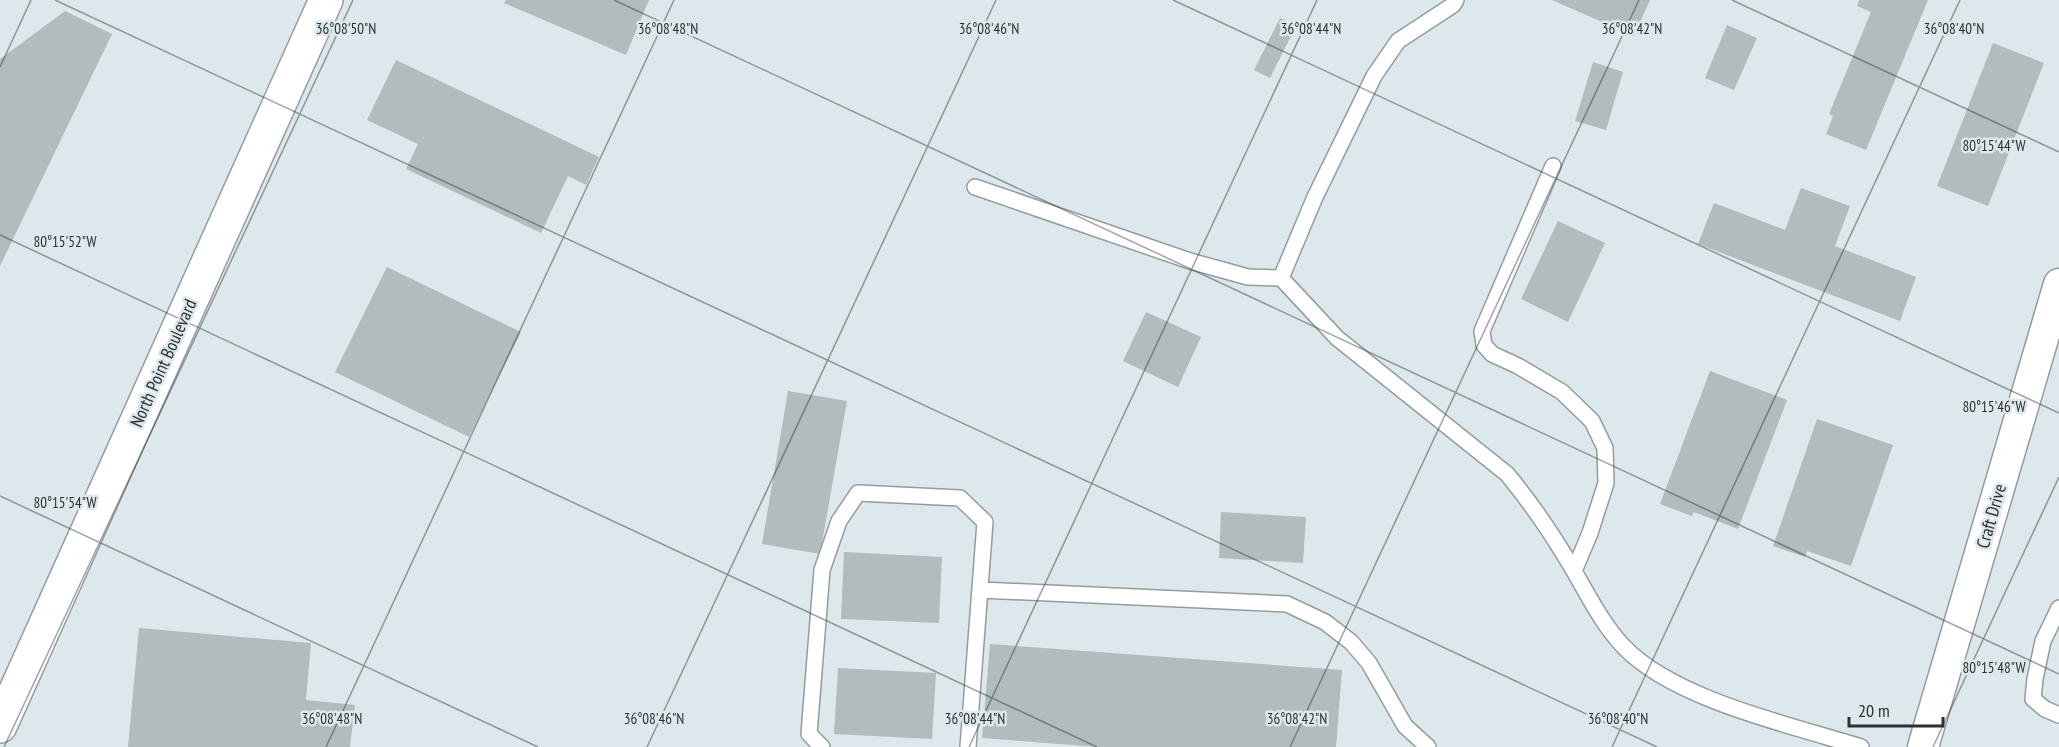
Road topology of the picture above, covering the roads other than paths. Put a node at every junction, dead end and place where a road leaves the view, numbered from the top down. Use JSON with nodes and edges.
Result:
{"nodes":[{"id":1,"x":326,"y":0,"type":"edge"},
{"id":2,"x":1456,"y":0,"type":"edge"},
{"id":3,"x":1553,"y":166,"type":"dead end"},
{"id":4,"x":975,"y":187,"type":"dead end"},
{"id":5,"x":1281,"y":278,"type":"junction"},
{"id":6,"x":2059,"y":284,"type":"edge"},
{"id":7,"x":1574,"y":571,"type":"junction"},
{"id":8,"x":981,"y":590,"type":"junction"},
{"id":9,"x":2059,"y":608,"type":"edge"},
{"id":10,"x":2059,"y":715,"type":"edge"},
{"id":11,"x":0,"y":726,"type":"edge"},
{"id":12,"x":822,"y":747,"type":"edge"},
{"id":13,"x":968,"y":747,"type":"edge"},
{"id":14,"x":1428,"y":747,"type":"edge"},
{"id":15,"x":1861,"y":747,"type":"edge"},
{"id":16,"x":1923,"y":747,"type":"edge"}],
"edges":[{"from":1,"to":11,"type":"main road","name":"North Point Boulevard"},
{"from":2,"to":5,"type":"lane"},
{"from":3,"to":7,"type":"lane"},
{"from":4,"to":5,"type":"lane"},
{"from":5,"to":7,"type":"lane"},
{"from":6,"to":16,"type":"street","name":"Craft Drive"},
{"from":7,"to":15,"type":"lane"},
{"from":8,"to":12,"type":"lane"},
{"from":8,"to":13,"type":"lane"},
{"from":8,"to":14,"type":"lane"},
{"from":9,"to":10,"type":"lane"}]}
